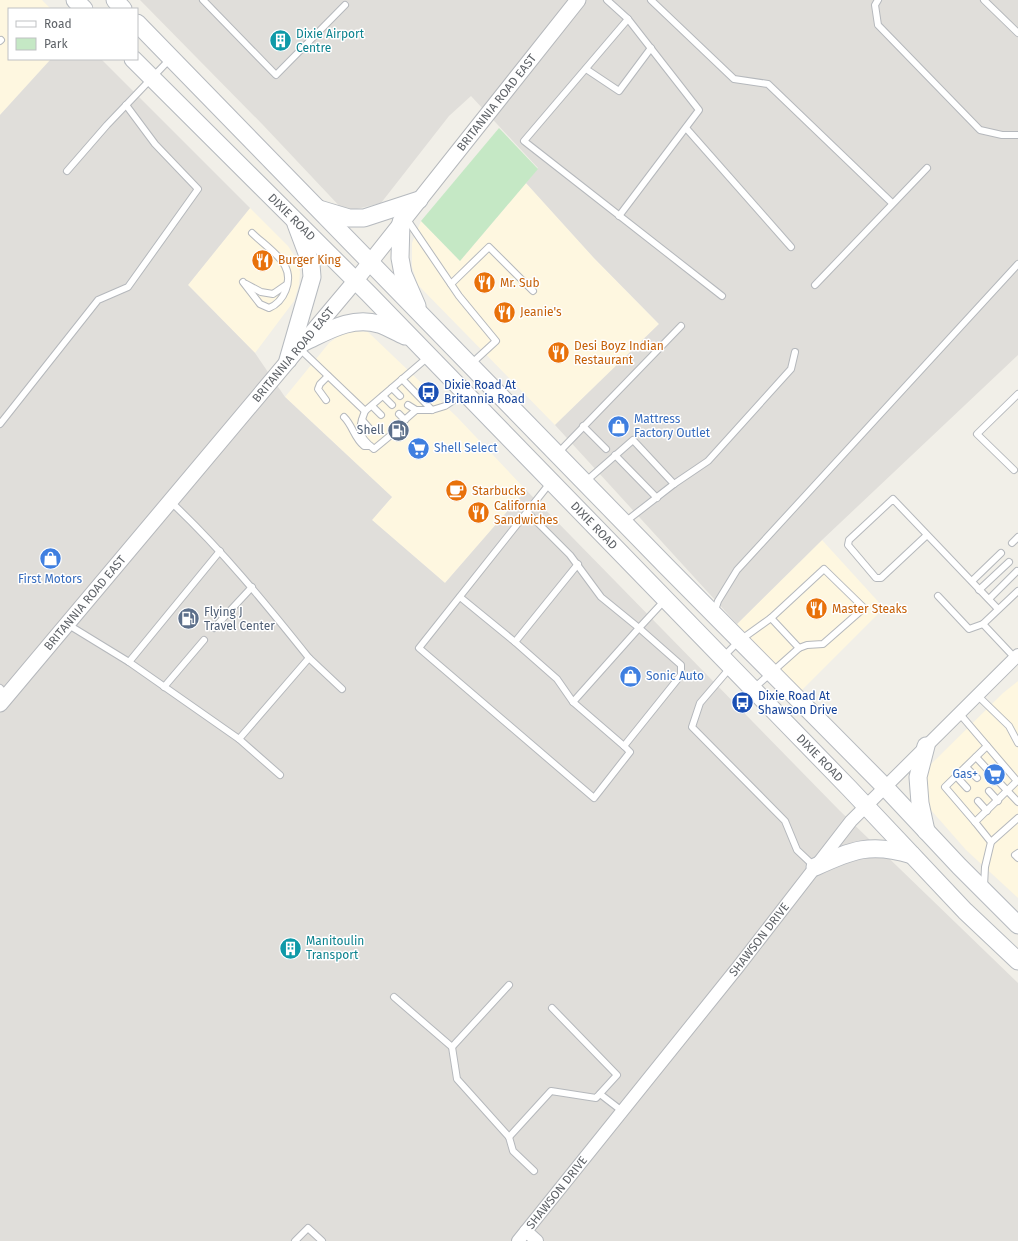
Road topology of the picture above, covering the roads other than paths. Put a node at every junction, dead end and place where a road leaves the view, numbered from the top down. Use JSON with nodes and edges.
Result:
{"nodes":[{"id":1,"x":75,"y":0,"type":"edge"},
{"id":2,"x":115,"y":0,"type":"edge"},
{"id":3,"x":203,"y":0,"type":"edge"},
{"id":4,"x":578,"y":0,"type":"edge"},
{"id":5,"x":607,"y":0,"type":"edge"},
{"id":6,"x":651,"y":0,"type":"edge"},
{"id":7,"x":878,"y":0,"type":"edge"},
{"id":8,"x":984,"y":0,"type":"edge"},
{"id":9,"x":345,"y":5,"type":"dead end"},
{"id":10,"x":83,"y":8,"type":"edge"},
{"id":11,"x":122,"y":8,"type":"edge"},
{"id":12,"x":628,"y":19,"type":"junction"},
{"id":13,"x":138,"y":24,"type":"edge"},
{"id":14,"x":1018,"y":33,"type":"edge"},
{"id":15,"x":651,"y":48,"type":"junction"},
{"id":16,"x":171,"y":58,"type":"junction"},
{"id":17,"x":134,"y":60,"type":"edge"},
{"id":18,"x":586,"y":69,"type":"junction"},
{"id":19,"x":151,"y":78,"type":"junction"},
{"id":20,"x":126,"y":105,"type":"junction"},
{"id":21,"x":686,"y":128,"type":"junction"},
{"id":22,"x":1018,"y":135,"type":"edge"},
{"id":23,"x":927,"y":168,"type":"dead end"},
{"id":24,"x":66,"y":171,"type":"dead end"},
{"id":25,"x":419,"y":200,"type":"junction"},
{"id":26,"x":892,"y":203,"type":"junction"},
{"id":27,"x":317,"y":209,"type":"junction"},
{"id":28,"x":620,"y":216,"type":"junction"},
{"id":29,"x":294,"y":218,"type":"junction"},
{"id":30,"x":403,"y":220,"type":"junction"},
{"id":31,"x":252,"y":233,"type":"dead end"},
{"id":32,"x":791,"y":247,"type":"dead end"},
{"id":33,"x":369,"y":263,"type":"junction"},
{"id":34,"x":1018,"y":264,"type":"edge"},
{"id":35,"x":356,"y":280,"type":"junction"},
{"id":36,"x":451,"y":284,"type":"junction"},
{"id":37,"x":815,"y":284,"type":"dead end"},
{"id":38,"x":286,"y":286,"type":"junction"},
{"id":39,"x":533,"y":291,"type":"dead end"},
{"id":40,"x":722,"y":296,"type":"dead end"},
{"id":41,"x":421,"y":315,"type":"junction"},
{"id":42,"x":682,"y":326,"type":"dead end"},
{"id":43,"x":412,"y":339,"type":"junction"},
{"id":44,"x":297,"y":350,"type":"junction"},
{"id":45,"x":795,"y":352,"type":"dead end"},
{"id":46,"x":429,"y":356,"type":"junction"},
{"id":47,"x":470,"y":365,"type":"junction"},
{"id":48,"x":328,"y":376,"type":"junction"},
{"id":49,"x":402,"y":379,"type":"junction"},
{"id":50,"x":392,"y":388,"type":"junction"},
{"id":51,"x":465,"y":393,"type":"junction"},
{"id":52,"x":1018,"y":394,"type":"edge"},
{"id":53,"x":383,"y":396,"type":"junction"},
{"id":54,"x":400,"y":396,"type":"dead end"},
{"id":55,"x":326,"y":400,"type":"dead end"},
{"id":56,"x":392,"y":405,"type":"dead end"},
{"id":57,"x":408,"y":405,"type":"dead end"},
{"id":58,"x":372,"y":406,"type":"junction"},
{"id":59,"x":416,"y":410,"type":"junction"},
{"id":60,"x":432,"y":410,"type":"junction"},
{"id":61,"x":365,"y":411,"type":"junction"},
{"id":62,"x":399,"y":414,"type":"dead end"},
{"id":63,"x":381,"y":415,"type":"dead end"},
{"id":64,"x":344,"y":417,"type":"dead end"},
{"id":65,"x":362,"y":420,"type":"junction"},
{"id":66,"x":0,"y":424,"type":"edge"},
{"id":67,"x":583,"y":426,"type":"junction"},
{"id":68,"x":369,"y":428,"type":"dead end"},
{"id":69,"x":391,"y":435,"type":"dead end"},
{"id":70,"x":376,"y":437,"type":"dead end"},
{"id":71,"x":381,"y":443,"type":"junction"},
{"id":72,"x":370,"y":446,"type":"junction"},
{"id":73,"x":606,"y":449,"type":"dead end"},
{"id":74,"x":557,"y":454,"type":"junction"},
{"id":75,"x":615,"y":456,"type":"junction"},
{"id":76,"x":1014,"y":470,"type":"dead end"},
{"id":77,"x":551,"y":482,"type":"junction"},
{"id":78,"x":584,"y":482,"type":"junction"},
{"id":79,"x":674,"y":484,"type":"junction"},
{"id":80,"x":657,"y":498,"type":"junction"},
{"id":81,"x":170,"y":502,"type":"junction"},
{"id":82,"x":527,"y":512,"type":"junction"},
{"id":83,"x":624,"y":523,"type":"junction"},
{"id":84,"x":927,"y":535,"type":"junction"},
{"id":85,"x":1018,"y":537,"type":"edge"},
{"id":86,"x":1012,"y":543,"type":"dead end"},
{"id":87,"x":220,"y":551,"type":"junction"},
{"id":88,"x":1001,"y":553,"type":"dead end"},
{"id":89,"x":1009,"y":562,"type":"dead end"},
{"id":90,"x":578,"y":564,"type":"junction"},
{"id":91,"x":1018,"y":571,"type":"edge"},
{"id":92,"x":972,"y":581,"type":"junction"},
{"id":93,"x":252,"y":587,"type":"junction"},
{"id":94,"x":980,"y":590,"type":"junction"},
{"id":95,"x":1018,"y":591,"type":"edge"},
{"id":96,"x":938,"y":596,"type":"dead end"},
{"id":97,"x":460,"y":597,"type":"junction"},
{"id":98,"x":666,"y":599,"type":"junction"},
{"id":99,"x":989,"y":599,"type":"junction"},
{"id":100,"x":998,"y":609,"type":"junction"},
{"id":101,"x":713,"y":614,"type":"junction"},
{"id":102,"x":771,"y":618,"type":"junction"},
{"id":103,"x":68,"y":624,"type":"junction"},
{"id":104,"x":983,"y":624,"type":"junction"},
{"id":105,"x":214,"y":628,"type":"dead end"},
{"id":106,"x":638,"y":628,"type":"junction"},
{"id":107,"x":204,"y":640,"type":"dead end"},
{"id":108,"x":739,"y":641,"type":"junction"},
{"id":109,"x":515,"y":642,"type":"junction"},
{"id":110,"x":799,"y":648,"type":"junction"},
{"id":111,"x":1016,"y":657,"type":"edge"},
{"id":112,"x":309,"y":658,"type":"junction"},
{"id":113,"x":130,"y":662,"type":"junction"},
{"id":114,"x":727,"y":663,"type":"junction"},
{"id":115,"x":771,"y":673,"type":"junction"},
{"id":116,"x":164,"y":687,"type":"junction"},
{"id":117,"x":342,"y":689,"type":"dead end"},
{"id":118,"x":753,"y":689,"type":"junction"},
{"id":119,"x":977,"y":695,"type":"junction"},
{"id":120,"x":2,"y":696,"type":"edge"},
{"id":121,"x":573,"y":702,"type":"junction"},
{"id":122,"x":959,"y":713,"type":"junction"},
{"id":123,"x":239,"y":739,"type":"junction"},
{"id":124,"x":1018,"y":743,"type":"edge"},
{"id":125,"x":624,"y":746,"type":"junction"},
{"id":126,"x":926,"y":746,"type":"junction"},
{"id":127,"x":987,"y":746,"type":"junction"},
{"id":128,"x":976,"y":757,"type":"junction"},
{"id":129,"x":966,"y":767,"type":"junction"},
{"id":130,"x":987,"y":769,"type":"dead end"},
{"id":131,"x":280,"y":775,"type":"dead end"},
{"id":132,"x":956,"y":776,"type":"junction"},
{"id":133,"x":977,"y":778,"type":"dead end"},
{"id":134,"x":999,"y":782,"type":"dead end"},
{"id":135,"x":884,"y":786,"type":"junction"},
{"id":136,"x":967,"y":788,"type":"dead end"},
{"id":137,"x":989,"y":791,"type":"dead end"},
{"id":138,"x":1008,"y":791,"type":"junction"},
{"id":139,"x":978,"y":801,"type":"dead end"},
{"id":140,"x":998,"y":801,"type":"junction"},
{"id":141,"x":1018,"y":802,"type":"edge"},
{"id":142,"x":865,"y":807,"type":"junction"},
{"id":143,"x":987,"y":811,"type":"junction"},
{"id":144,"x":1018,"y":818,"type":"edge"},
{"id":145,"x":975,"y":822,"type":"junction"},
{"id":146,"x":926,"y":832,"type":"junction"},
{"id":147,"x":990,"y":842,"type":"junction"},
{"id":148,"x":1018,"y":852,"type":"edge"},
{"id":149,"x":912,"y":855,"type":"junction"},
{"id":150,"x":1018,"y":858,"type":"edge"},
{"id":151,"x":815,"y":867,"type":"junction"},
{"id":152,"x":984,"y":892,"type":"junction"},
{"id":153,"x":1018,"y":925,"type":"edge"},
{"id":154,"x":1018,"y":961,"type":"edge"},
{"id":155,"x":509,"y":985,"type":"dead end"},
{"id":156,"x":394,"y":998,"type":"dead end"},
{"id":157,"x":552,"y":1008,"type":"dead end"},
{"id":158,"x":452,"y":1047,"type":"junction"},
{"id":159,"x":600,"y":1094,"type":"junction"},
{"id":160,"x":622,"y":1111,"type":"junction"},
{"id":161,"x":509,"y":1137,"type":"junction"},
{"id":162,"x":534,"y":1171,"type":"dead end"},
{"id":163,"x":526,"y":1231,"type":"junction"},
{"id":164,"x":295,"y":1241,"type":"edge"},
{"id":165,"x":322,"y":1241,"type":"edge"},
{"id":166,"x":518,"y":1241,"type":"edge"},
{"id":167,"x":537,"y":1241,"type":"edge"}],
"edges":[{"from":1,"to":10,"type":"main road"},
{"from":2,"to":11,"type":"main road"},
{"from":3,"to":9,"type":"lane"},
{"from":4,"to":25,"type":"street","name":"BRITANNIA ROAD EAST"},
{"from":5,"to":12,"type":"lane"},
{"from":6,"to":26,"type":"lane"},
{"from":7,"to":22,"type":"lane"},
{"from":8,"to":14,"type":"lane"},
{"from":12,"to":15,"type":"lane"},
{"from":12,"to":18,"type":"lane"},
{"from":13,"to":16,"type":"main road","name":"DIXIE ROAD"},
{"from":15,"to":18,"type":"lane"},
{"from":15,"to":21,"type":"lane"},
{"from":16,"to":19,"type":"lane"},
{"from":16,"to":27,"type":"main road","name":"DIXIE ROAD"},
{"from":17,"to":19,"type":"main road","name":"DIXIE ROAD"},
{"from":18,"to":28,"type":"lane"},
{"from":19,"to":20,"type":"lane"},
{"from":19,"to":29,"type":"main road","name":"DIXIE ROAD"},
{"from":20,"to":24,"type":"lane"},
{"from":20,"to":66,"type":"lane"},
{"from":21,"to":28,"type":"lane"},
{"from":21,"to":32,"type":"lane"},
{"from":23,"to":26,"type":"lane"},
{"from":25,"to":27,"type":"main road"},
{"from":25,"to":30,"type":"street","name":"BRITANNIA ROAD EAST"},
{"from":26,"to":37,"type":"lane"},
{"from":27,"to":33,"type":"main road","name":"DIXIE ROAD"},
{"from":28,"to":40,"type":"lane"},
{"from":29,"to":35,"type":"main road","name":"DIXIE ROAD"},
{"from":29,"to":44,"type":"main road"},
{"from":30,"to":33,"type":"street","name":"BRITANNIA ROAD EAST"},
{"from":30,"to":36,"type":"lane"},
{"from":30,"to":41,"type":"main road"},
{"from":31,"to":38,"type":"lane"},
{"from":33,"to":35,"type":"street","name":"BRITANNIA ROAD EAST"},
{"from":33,"to":41,"type":"main road","name":"DIXIE ROAD"},
{"from":34,"to":101,"type":"lane"},
{"from":35,"to":43,"type":"main road","name":"DIXIE ROAD"},
{"from":35,"to":44,"type":"street","name":"BRITANNIA ROAD EAST"},
{"from":36,"to":39,"type":"lane"},
{"from":36,"to":47,"type":"lane"},
{"from":38,"to":38,"type":"lane"},
{"from":41,"to":47,"type":"main road","name":"DIXIE ROAD"},
{"from":42,"to":67,"type":"lane"},
{"from":43,"to":44,"type":"main road"},
{"from":43,"to":46,"type":"main road","name":"DIXIE ROAD"},
{"from":44,"to":48,"type":"lane"},
{"from":44,"to":81,"type":"street","name":"BRITANNIA ROAD EAST"},
{"from":45,"to":79,"type":"lane"},
{"from":46,"to":49,"type":"lane"},
{"from":46,"to":51,"type":"main road","name":"DIXIE ROAD"},
{"from":47,"to":74,"type":"main road","name":"DIXIE ROAD"},
{"from":48,"to":55,"type":"lane"},
{"from":48,"to":61,"type":"lane"},
{"from":49,"to":50,"type":"lane"},
{"from":49,"to":60,"type":"lane"},
{"from":50,"to":53,"type":"lane"},
{"from":50,"to":54,"type":"lane"},
{"from":51,"to":60,"type":"lane"},
{"from":51,"to":77,"type":"main road","name":"DIXIE ROAD"},
{"from":52,"to":76,"type":"lane"},
{"from":53,"to":56,"type":"lane"},
{"from":53,"to":58,"type":"lane"},
{"from":57,"to":59,"type":"lane"},
{"from":58,"to":61,"type":"lane"},
{"from":58,"to":63,"type":"lane"},
{"from":59,"to":60,"type":"lane"},
{"from":59,"to":62,"type":"lane"},
{"from":61,"to":65,"type":"lane"},
{"from":64,"to":72,"type":"lane"},
{"from":65,"to":68,"type":"lane"},
{"from":65,"to":72,"type":"lane"},
{"from":67,"to":73,"type":"lane"},
{"from":67,"to":74,"type":"lane"},
{"from":69,"to":71,"type":"lane"},
{"from":70,"to":71,"type":"lane"},
{"from":71,"to":72,"type":"lane"},
{"from":74,"to":78,"type":"main road","name":"DIXIE ROAD"},
{"from":75,"to":78,"type":"lane"},
{"from":75,"to":79,"type":"lane"},
{"from":75,"to":80,"type":"lane"},
{"from":77,"to":82,"type":"lane"},
{"from":77,"to":98,"type":"main road","name":"DIXIE ROAD"},
{"from":78,"to":83,"type":"main road","name":"DIXIE ROAD"},
{"from":79,"to":80,"type":"lane"},
{"from":80,"to":83,"type":"lane"},
{"from":81,"to":87,"type":"lane"},
{"from":81,"to":103,"type":"street","name":"BRITANNIA ROAD EAST"},
{"from":82,"to":90,"type":"lane"},
{"from":82,"to":97,"type":"lane"},
{"from":83,"to":101,"type":"main road","name":"DIXIE ROAD"},
{"from":84,"to":84,"type":"lane"},
{"from":84,"to":92,"type":"lane"},
{"from":85,"to":86,"type":"lane"},
{"from":87,"to":93,"type":"lane"},
{"from":87,"to":113,"type":"lane"},
{"from":88,"to":92,"type":"lane"},
{"from":89,"to":94,"type":"lane"},
{"from":90,"to":106,"type":"lane"},
{"from":90,"to":109,"type":"lane"},
{"from":91,"to":99,"type":"lane"},
{"from":92,"to":94,"type":"lane"},
{"from":93,"to":105,"type":"lane"},
{"from":93,"to":112,"type":"lane"},
{"from":94,"to":99,"type":"lane"},
{"from":95,"to":100,"type":"lane"},
{"from":96,"to":104,"type":"lane"},
{"from":97,"to":109,"type":"lane"},
{"from":97,"to":125,"type":"lane"},
{"from":98,"to":106,"type":"lane"},
{"from":98,"to":114,"type":"main road","name":"DIXIE ROAD"},
{"from":99,"to":100,"type":"lane"},
{"from":100,"to":104,"type":"lane"},
{"from":101,"to":108,"type":"main road","name":"DIXIE ROAD"},
{"from":102,"to":108,"type":"lane"},
{"from":102,"to":110,"type":"lane"},
{"from":102,"to":110,"type":"lane"},
{"from":103,"to":113,"type":"lane"},
{"from":103,"to":120,"type":"street","name":"BRITANNIA ROAD EAST"},
{"from":104,"to":111,"type":"lane"},
{"from":106,"to":121,"type":"lane"},
{"from":106,"to":125,"type":"lane"},
{"from":107,"to":116,"type":"lane"},
{"from":108,"to":114,"type":"lane"},
{"from":108,"to":115,"type":"main road","name":"DIXIE ROAD"},
{"from":109,"to":121,"type":"lane"},
{"from":110,"to":115,"type":"lane"},
{"from":111,"to":119,"type":"street","name":"SHAWSON DRIVE"},
{"from":112,"to":117,"type":"lane"},
{"from":112,"to":123,"type":"lane"},
{"from":113,"to":116,"type":"lane"},
{"from":114,"to":118,"type":"main road","name":"DIXIE ROAD"},
{"from":114,"to":151,"type":"lane"},
{"from":115,"to":118,"type":"lane"},
{"from":115,"to":135,"type":"main road","name":"DIXIE ROAD"},
{"from":116,"to":123,"type":"lane"},
{"from":118,"to":142,"type":"main road","name":"DIXIE ROAD"},
{"from":119,"to":122,"type":"street","name":"SHAWSON DRIVE"},
{"from":119,"to":124,"type":"lane"},
{"from":121,"to":125,"type":"lane"},
{"from":122,"to":126,"type":"street","name":"SHAWSON DRIVE"},
{"from":122,"to":127,"type":"lane"},
{"from":123,"to":131,"type":"lane"},
{"from":126,"to":135,"type":"street","name":"SHAWSON DRIVE"},
{"from":126,"to":146,"type":"main road"},
{"from":127,"to":128,"type":"lane"},
{"from":127,"to":138,"type":"lane"},
{"from":128,"to":129,"type":"lane"},
{"from":128,"to":130,"type":"lane"},
{"from":129,"to":132,"type":"lane"},
{"from":129,"to":133,"type":"lane"},
{"from":132,"to":136,"type":"lane"},
{"from":132,"to":145,"type":"lane"},
{"from":134,"to":138,"type":"lane"},
{"from":135,"to":142,"type":"street","name":"SHAWSON DRIVE"},
{"from":135,"to":146,"type":"main road","name":"DIXIE ROAD"},
{"from":137,"to":140,"type":"lane"},
{"from":138,"to":140,"type":"lane"},
{"from":138,"to":141,"type":"lane"},
{"from":139,"to":143,"type":"lane"},
{"from":140,"to":143,"type":"lane"},
{"from":142,"to":149,"type":"main road","name":"DIXIE ROAD"},
{"from":142,"to":151,"type":"street","name":"SHAWSON DRIVE"},
{"from":143,"to":145,"type":"lane"},
{"from":144,"to":147,"type":"lane"},
{"from":145,"to":147,"type":"lane"},
{"from":146,"to":152,"type":"main road","name":"DIXIE ROAD"},
{"from":147,"to":152,"type":"lane"},
{"from":148,"to":150,"type":"lane"},
{"from":149,"to":151,"type":"main road"},
{"from":149,"to":154,"type":"main road","name":"DIXIE ROAD"},
{"from":151,"to":160,"type":"street","name":"SHAWSON DRIVE"},
{"from":152,"to":153,"type":"main road","name":"DIXIE ROAD"},
{"from":155,"to":158,"type":"lane"},
{"from":156,"to":158,"type":"lane"},
{"from":157,"to":159,"type":"lane"},
{"from":158,"to":161,"type":"lane"},
{"from":159,"to":160,"type":"lane"},
{"from":159,"to":161,"type":"lane"},
{"from":160,"to":163,"type":"street","name":"SHAWSON DRIVE"},
{"from":161,"to":162,"type":"lane"},
{"from":163,"to":166,"type":"street","name":"SHAWSON DRIVE"},
{"from":163,"to":167,"type":"street"},
{"from":164,"to":165,"type":"lane"}]}
